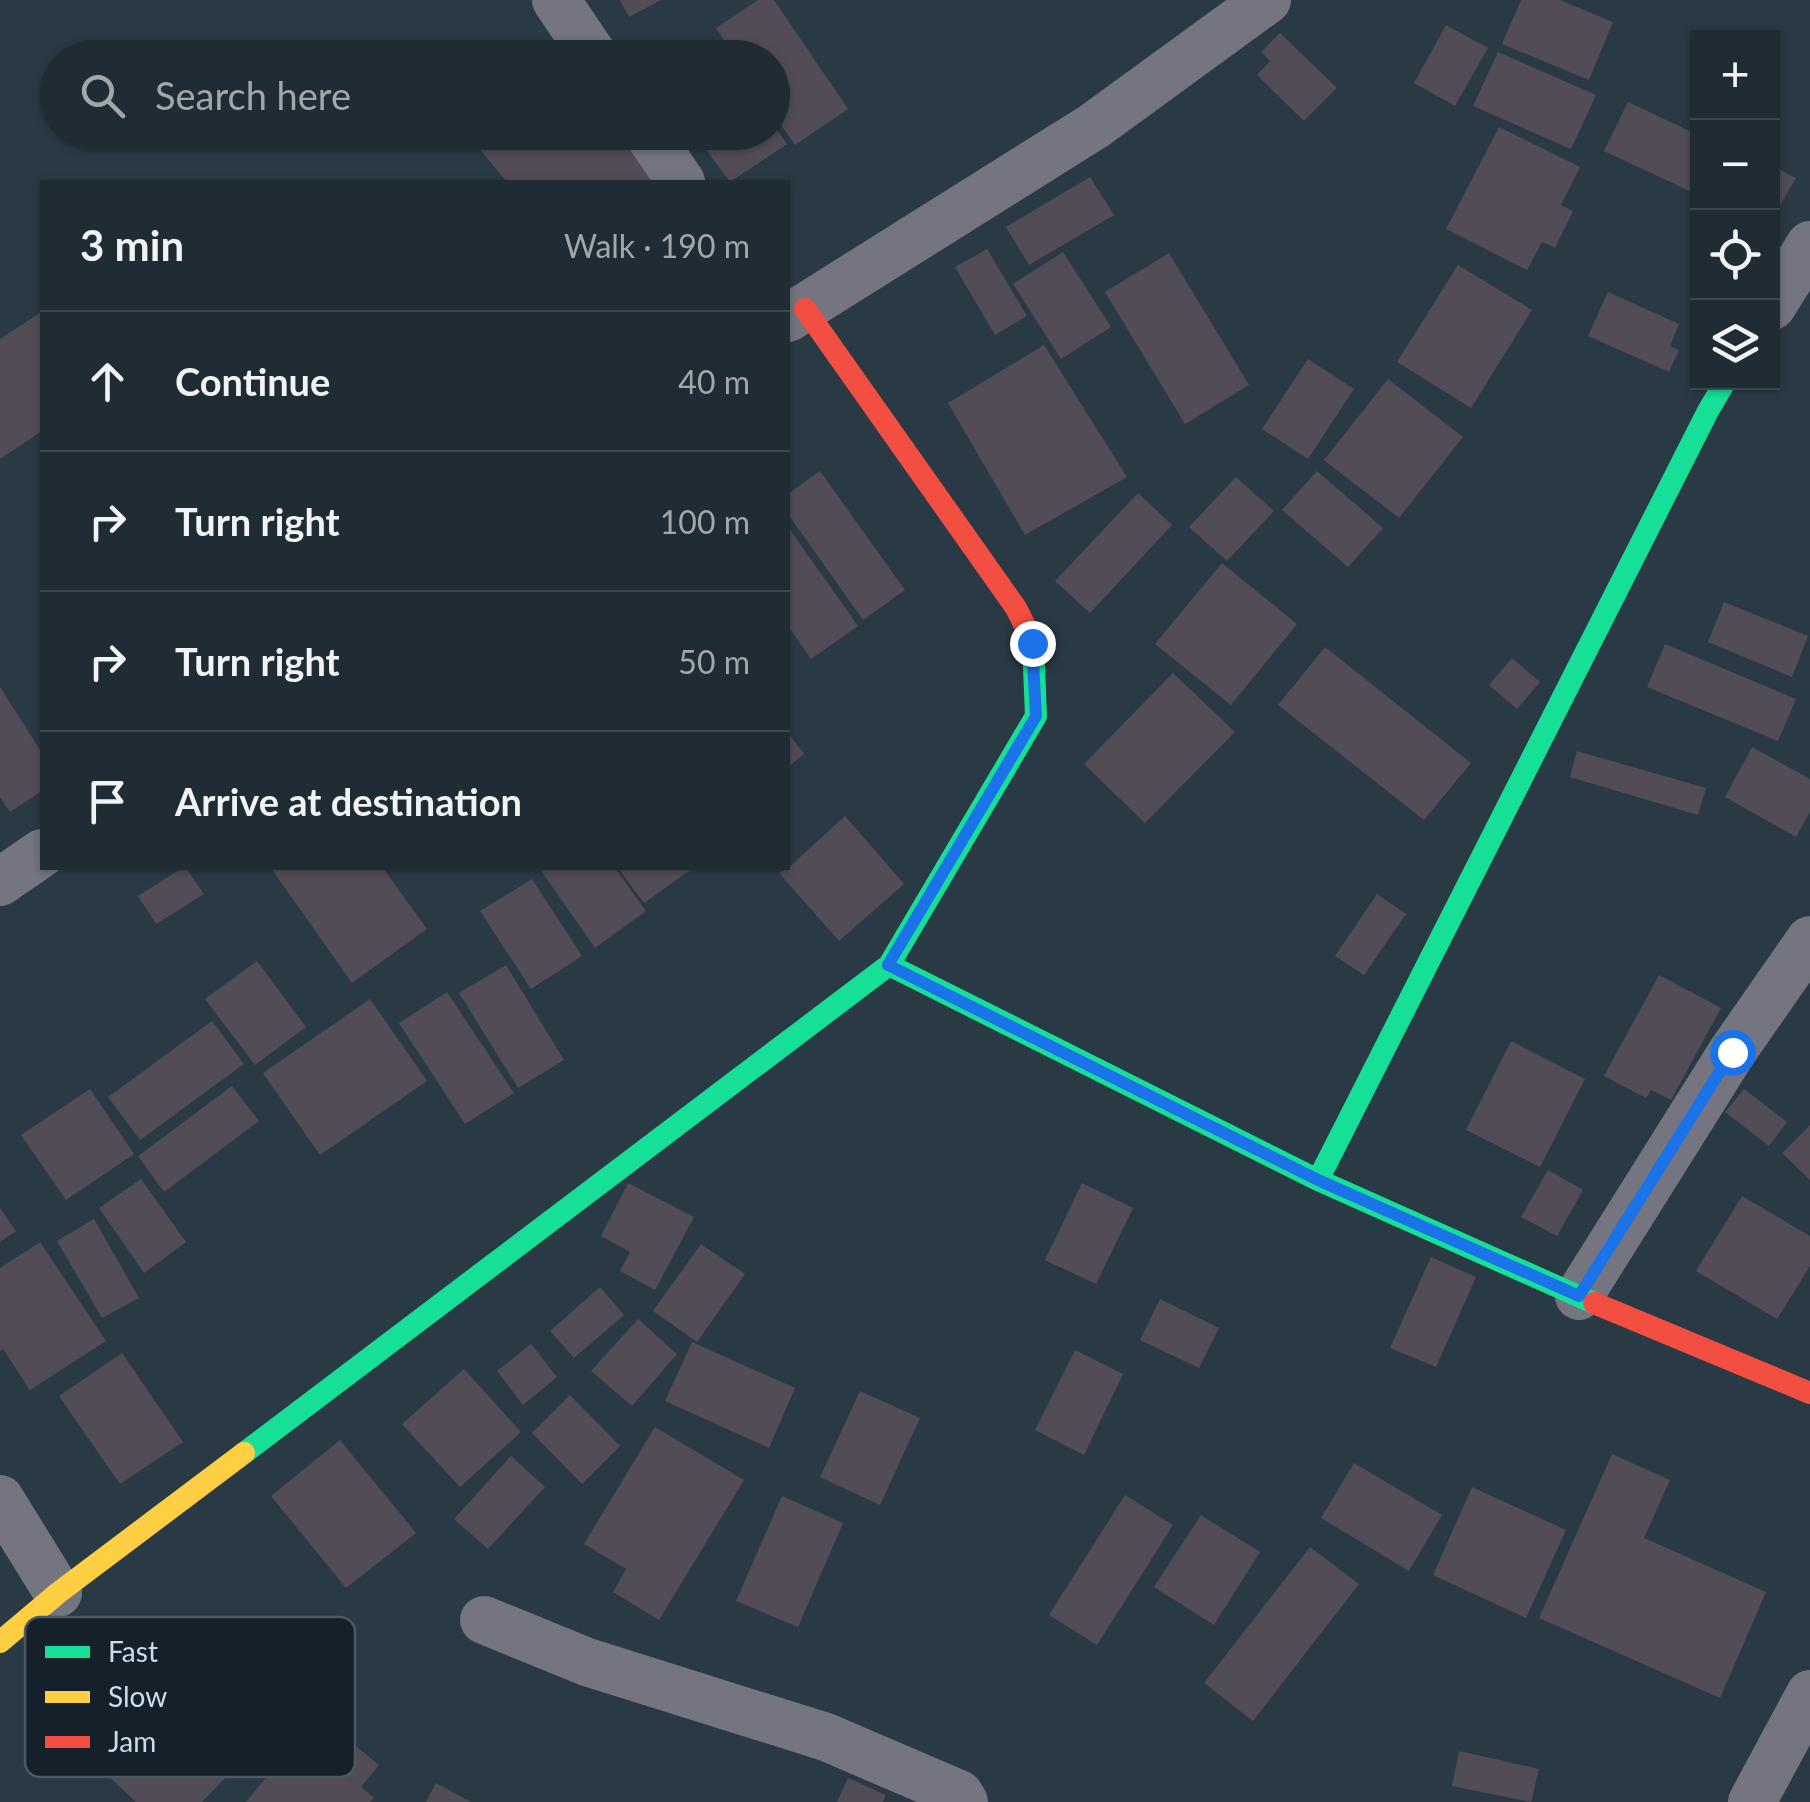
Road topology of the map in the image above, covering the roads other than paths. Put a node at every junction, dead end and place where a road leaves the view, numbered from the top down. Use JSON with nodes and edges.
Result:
{"nodes":[{"id":1,"x":556,"y":0,"type":"edge"},
{"id":2,"x":1267,"y":0,"type":"edge"},
{"id":3,"x":583,"y":40,"type":"edge"},
{"id":4,"x":659,"y":150,"type":"edge"},
{"id":5,"x":680,"y":180,"type":"edge"},
{"id":6,"x":1810,"y":245,"type":"edge"},
{"id":7,"x":1776,"y":300,"type":"edge"},
{"id":8,"x":796,"y":313,"type":"edge"},
{"id":9,"x":1720,"y":390,"type":"edge"},
{"id":10,"x":40,"y":853,"type":"edge"},
{"id":11,"x":0,"y":882,"type":"edge"},
{"id":12,"x":1810,"y":940,"type":"edge"},
{"id":13,"x":888,"y":965,"type":"junction"},
{"id":14,"x":1318,"y":1180,"type":"junction"},
{"id":15,"x":1579,"y":1296,"type":"junction"},
{"id":16,"x":1810,"y":1393,"type":"edge"},
{"id":17,"x":0,"y":1499,"type":"edge"},
{"id":18,"x":58,"y":1592,"type":"junction"},
{"id":19,"x":29,"y":1617,"type":"edge"},
{"id":20,"x":25,"y":1620,"type":"edge"},
{"id":21,"x":484,"y":1620,"type":"dead end"},
{"id":22,"x":0,"y":1642,"type":"edge"},
{"id":23,"x":1810,"y":1694,"type":"edge"},
{"id":24,"x":964,"y":1802,"type":"edge"},
{"id":25,"x":1752,"y":1802,"type":"edge"}],
"edges":[{"from":1,"to":3,"type":"street"},
{"from":2,"to":8,"type":"street"},
{"from":4,"to":5,"type":"street"},
{"from":6,"to":7,"type":"street"},
{"from":8,"to":13,"type":"street"},
{"from":9,"to":14,"type":"street"},
{"from":10,"to":11,"type":"street"},
{"from":12,"to":15,"type":"street"},
{"from":13,"to":14,"type":"street"},
{"from":13,"to":18,"type":"street"},
{"from":14,"to":15,"type":"street"},
{"from":15,"to":16,"type":"street"},
{"from":17,"to":18,"type":"street"},
{"from":18,"to":19,"type":"street"},
{"from":20,"to":22,"type":"street"},
{"from":21,"to":24,"type":"street"},
{"from":23,"to":25,"type":"street"}]}
